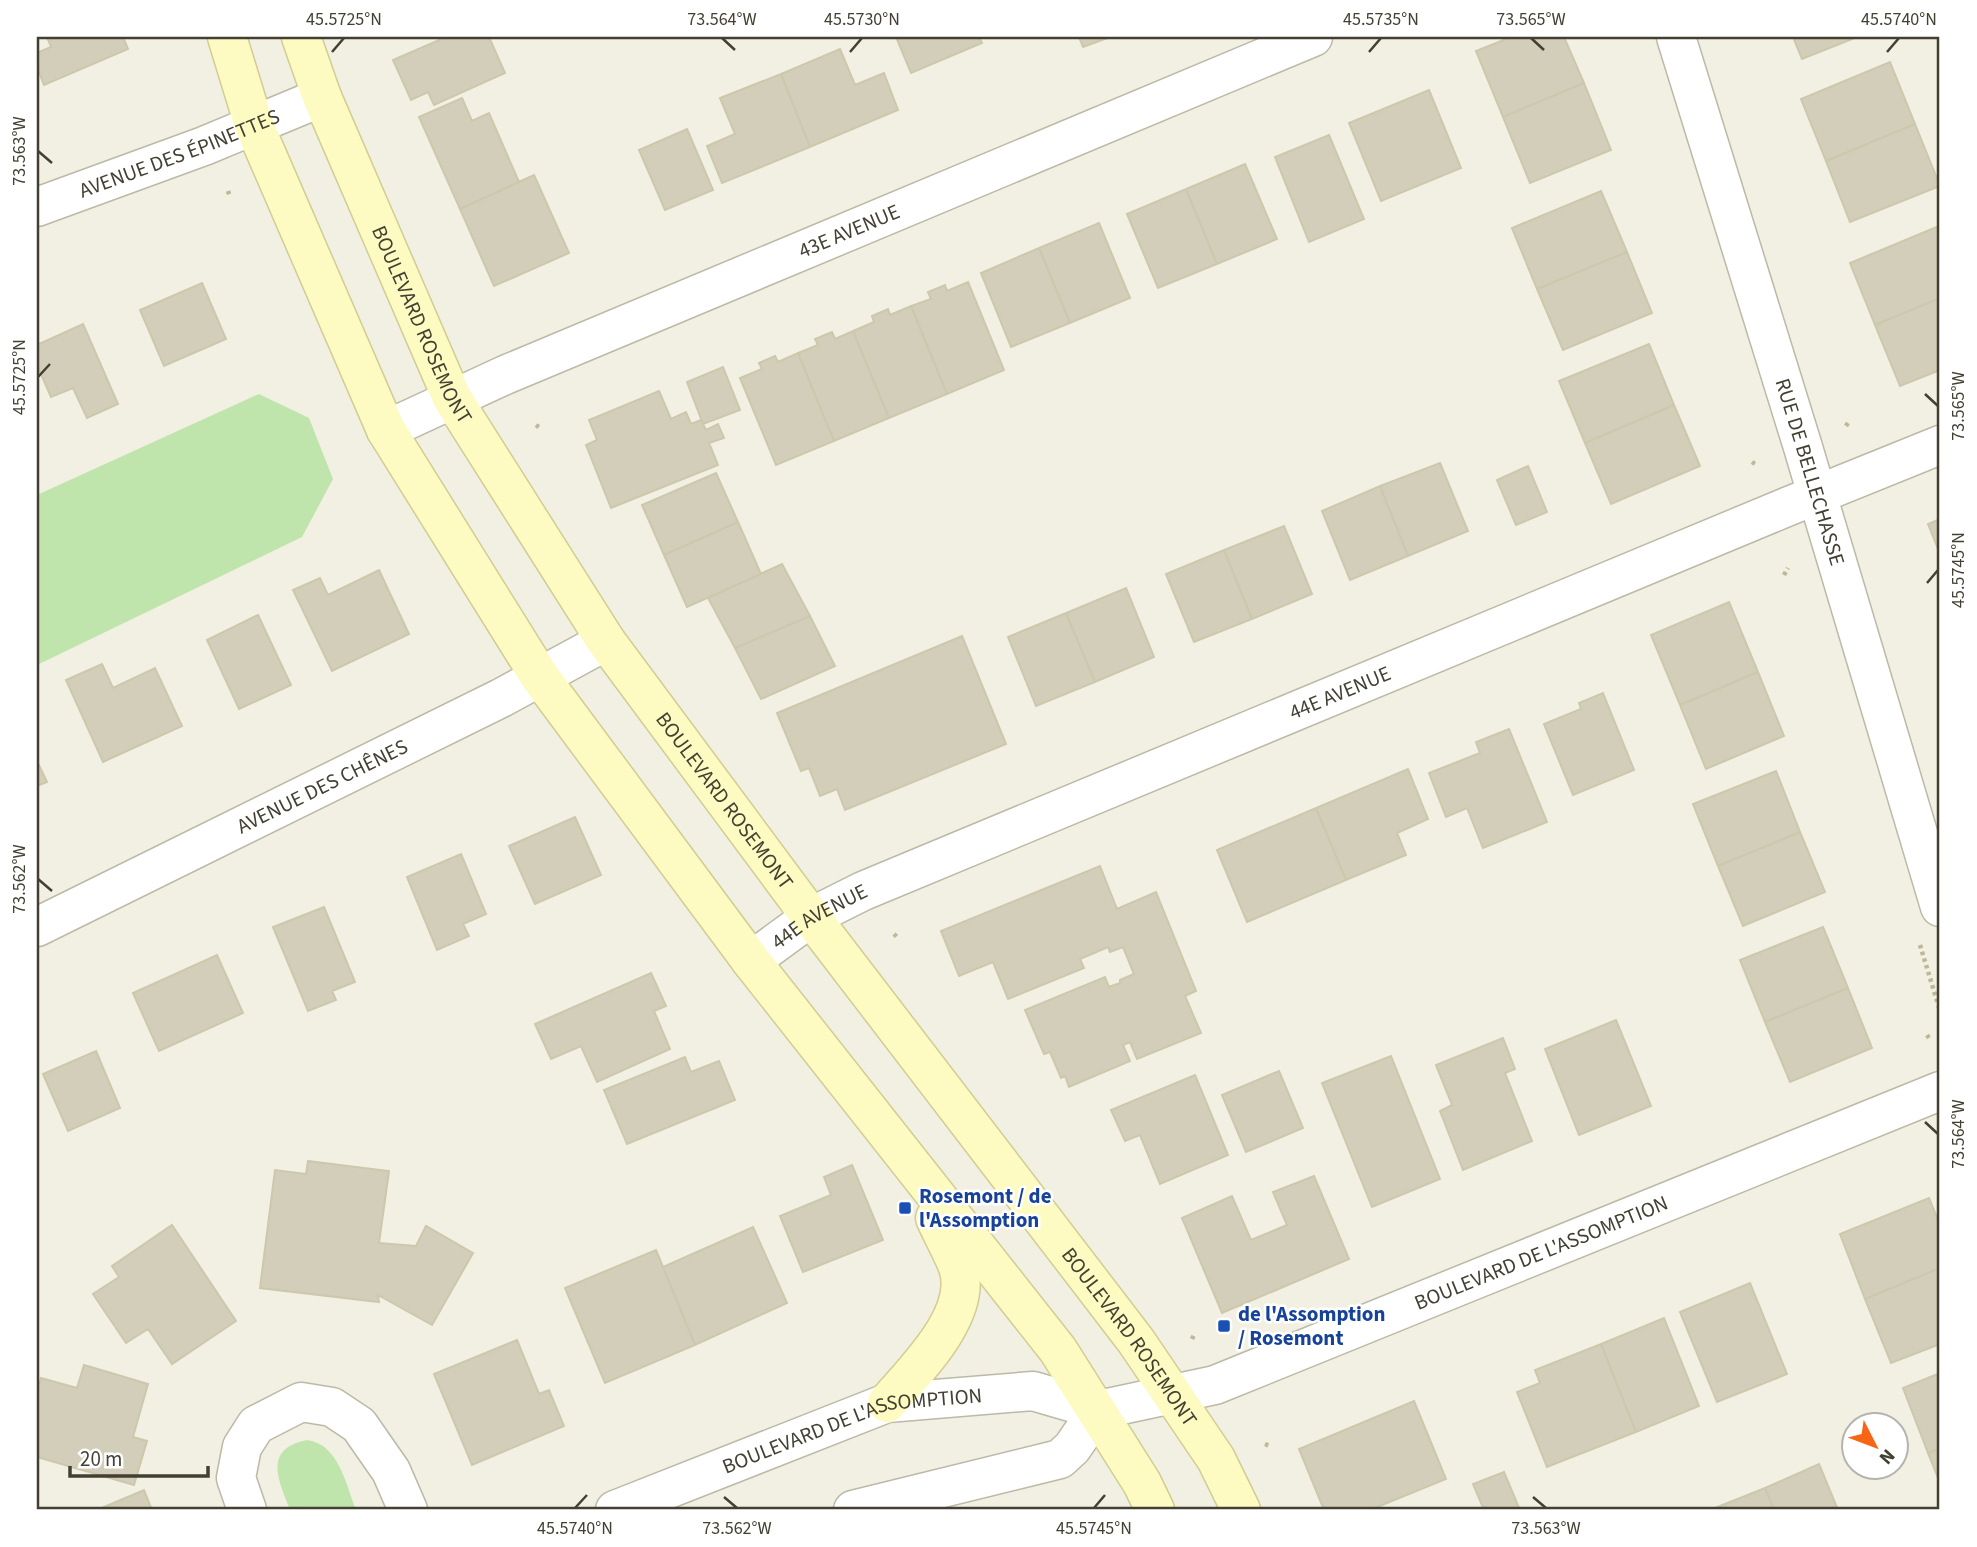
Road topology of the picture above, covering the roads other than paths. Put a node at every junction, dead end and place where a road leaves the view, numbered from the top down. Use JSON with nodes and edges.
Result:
{"nodes":[{"id":1,"x":227,"y":37,"type":"edge"},
{"id":2,"x":301,"y":37,"type":"edge"},
{"id":3,"x":1313,"y":37,"type":"edge"},
{"id":4,"x":1676,"y":37,"type":"edge"},
{"id":5,"x":322,"y":97,"type":"junction"},
{"id":6,"x":254,"y":125,"type":"junction"},
{"id":7,"x":37,"y":207,"type":"edge"},
{"id":8,"x":452,"y":398,"type":"junction"},
{"id":9,"x":386,"y":430,"type":"junction"},
{"id":10,"x":1940,"y":445,"type":"edge"},
{"id":11,"x":1817,"y":495,"type":"junction"},
{"id":12,"x":606,"y":641,"type":"junction"},
{"id":13,"x":540,"y":677,"type":"junction"},
{"id":14,"x":1940,"y":907,"type":"edge"},
{"id":15,"x":811,"y":916,"type":"junction"},
{"id":16,"x":37,"y":928,"type":"edge"},
{"id":17,"x":751,"y":961,"type":"junction"},
{"id":18,"x":1940,"y":1091,"type":"edge"},
{"id":19,"x":906,"y":1159,"type":"junction"},
{"id":20,"x":1174,"y":1395,"type":"junction"},
{"id":21,"x":887,"y":1403,"type":"junction"},
{"id":22,"x":1098,"y":1410,"type":"junction"},
{"id":23,"x":247,"y":1510,"type":"edge"},
{"id":24,"x":408,"y":1510,"type":"edge"},
{"id":25,"x":615,"y":1510,"type":"edge"},
{"id":26,"x":853,"y":1510,"type":"edge"},
{"id":27,"x":1155,"y":1510,"type":"edge"},
{"id":28,"x":1241,"y":1510,"type":"edge"}],
"edges":[{"from":1,"to":6,"type":"main road"},
{"from":2,"to":5,"type":"main road","name":"BOULEVARD ROSEMONT"},
{"from":3,"to":8,"type":"street","name":"43E AVENUE"},
{"from":4,"to":11,"type":"street","name":"RUE DE BELLECHASSE"},
{"from":5,"to":6,"type":"street","name":"AVENUE DES ÉPINETTES"},
{"from":5,"to":8,"type":"main road","name":"BOULEVARD ROSEMONT"},
{"from":6,"to":7,"type":"street","name":"AVENUE DES ÉPINETTES"},
{"from":6,"to":9,"type":"main road"},
{"from":8,"to":9,"type":"street","name":"43E AVENUE"},
{"from":8,"to":12,"type":"main road","name":"BOULEVARD ROSEMONT"},
{"from":9,"to":13,"type":"main road"},
{"from":10,"to":11,"type":"street","name":"44E AVENUE"},
{"from":11,"to":14,"type":"street","name":"RUE DE BELLECHASSE"},
{"from":11,"to":15,"type":"street","name":"44E AVENUE"},
{"from":12,"to":13,"type":"street","name":"AVENUE DES CHÊNES"},
{"from":12,"to":15,"type":"main road","name":"BOULEVARD ROSEMONT"},
{"from":13,"to":16,"type":"street","name":"AVENUE DES CHÊNES"},
{"from":13,"to":17,"type":"main road"},
{"from":15,"to":17,"type":"street","name":"44E AVENUE"},
{"from":15,"to":20,"type":"main road","name":"BOULEVARD ROSEMONT"},
{"from":17,"to":19,"type":"main road"},
{"from":18,"to":20,"type":"street","name":"BOULEVARD DE L'ASSOMPTION"},
{"from":19,"to":21,"type":"main road"},
{"from":19,"to":22,"type":"main road"},
{"from":20,"to":22,"type":"street","name":"BOULEVARD DE L'ASSOMPTION"},
{"from":20,"to":28,"type":"main road","name":"BOULEVARD ROSEMONT"},
{"from":21,"to":22,"type":"street","name":"BOULEVARD DE L'ASSOMPTION"},
{"from":21,"to":25,"type":"street","name":"BOULEVARD DE L'ASSOMPTION"},
{"from":22,"to":26,"type":"street"},
{"from":22,"to":27,"type":"main road"},
{"from":23,"to":24,"type":"street"}]}
